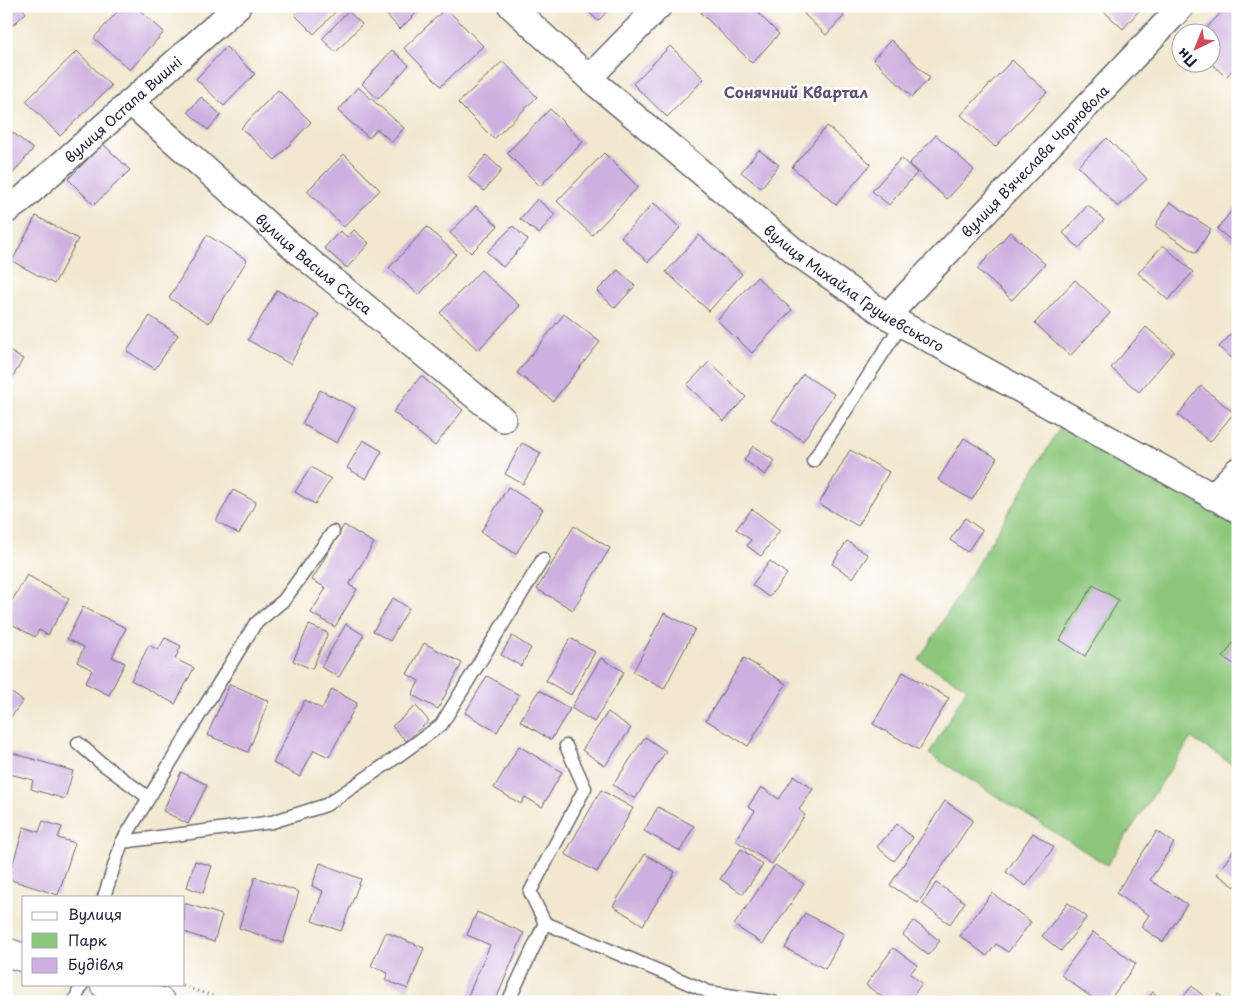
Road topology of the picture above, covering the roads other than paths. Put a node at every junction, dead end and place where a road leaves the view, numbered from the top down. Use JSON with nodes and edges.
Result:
{"nodes":[{"id":1,"x":238,"y":6,"type":"edge"},
{"id":2,"x":511,"y":6,"type":"edge"},
{"id":3,"x":659,"y":6,"type":"edge"},
{"id":4,"x":1182,"y":6,"type":"edge"},
{"id":5,"x":589,"y":78,"type":"junction"},
{"id":6,"x":130,"y":102,"type":"junction"},
{"id":7,"x":6,"y":211,"type":"edge"},
{"id":8,"x":895,"y":320,"type":"junction"},
{"id":9,"x":503,"y":419,"type":"dead end"},
{"id":10,"x":814,"y":461,"type":"dead end"},
{"id":11,"x":1238,"y":470,"type":"edge"},
{"id":12,"x":1212,"y":497,"type":"junction"},
{"id":13,"x":1238,"y":510,"type":"edge"},
{"id":14,"x":333,"y":532,"type":"dead end"},
{"id":15,"x":543,"y":559,"type":"dead end"},
{"id":16,"x":78,"y":743,"type":"dead end"},
{"id":17,"x":566,"y":746,"type":"dead end"},
{"id":18,"x":149,"y":798,"type":"junction"},
{"id":19,"x":122,"y":842,"type":"junction"},
{"id":20,"x":104,"y":896,"type":"edge"},
{"id":21,"x":545,"y":923,"type":"junction"},
{"id":22,"x":6,"y":952,"type":"edge"},
{"id":23,"x":22,"y":957,"type":"edge"},
{"id":24,"x":81,"y":986,"type":"edge"},
{"id":25,"x":110,"y":986,"type":"edge"},
{"id":26,"x":74,"y":1002,"type":"edge"},
{"id":27,"x":161,"y":1002,"type":"edge"},
{"id":28,"x":508,"y":1002,"type":"edge"},
{"id":29,"x":773,"y":1002,"type":"edge"}],
"edges":[{"from":1,"to":6,"type":"street","name":"вулиця Остапа Вишні"},
{"from":2,"to":5,"type":"street","name":"вулиця Михайла Грушевського"},
{"from":3,"to":5,"type":"street"},
{"from":4,"to":8,"type":"street","name":"вулиця Вʼячеслава Чорновола"},
{"from":5,"to":8,"type":"street","name":"вулиця Михайла Грушевського"},
{"from":6,"to":7,"type":"street","name":"вулиця Остапа Вишні"},
{"from":6,"to":9,"type":"street","name":"вулиця Василя Стуса"},
{"from":8,"to":10,"type":"lane"},
{"from":8,"to":12,"type":"street","name":"вулиця Михайла Грушевського"},
{"from":11,"to":12,"type":"street"},
{"from":12,"to":13,"type":"street","name":"вулиця Михайла Грушевського"},
{"from":14,"to":18,"type":"lane"},
{"from":15,"to":19,"type":"lane"},
{"from":16,"to":18,"type":"lane"},
{"from":17,"to":21,"type":"lane"},
{"from":18,"to":19,"type":"lane"},
{"from":19,"to":20,"type":"lane"},
{"from":21,"to":28,"type":"lane"},
{"from":21,"to":29,"type":"lane"},
{"from":22,"to":23,"type":"street"},
{"from":24,"to":26,"type":"lane"},
{"from":25,"to":27,"type":"street"}]}
